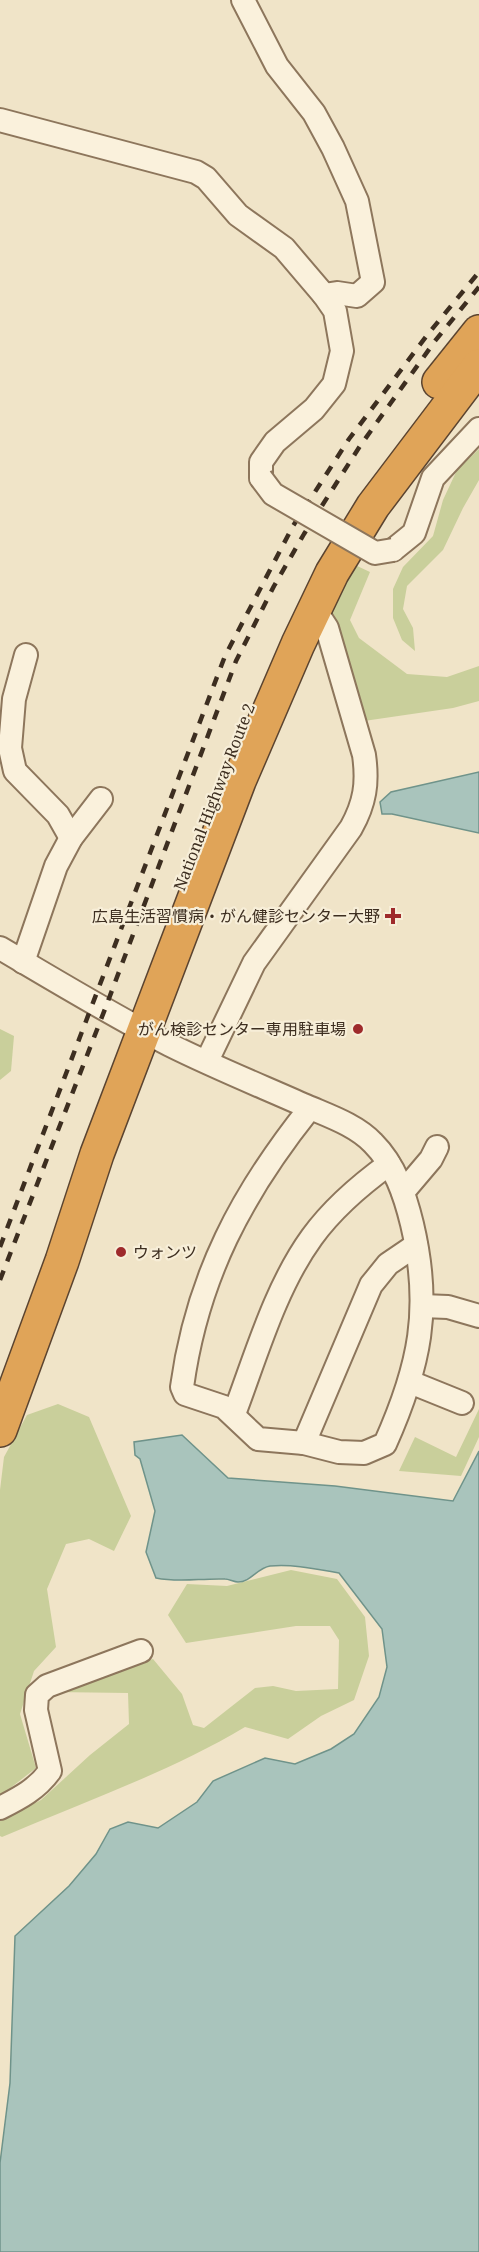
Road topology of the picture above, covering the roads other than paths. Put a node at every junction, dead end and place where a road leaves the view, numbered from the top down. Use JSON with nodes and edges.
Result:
{"nodes":[{"id":1,"x":243,"y":0,"type":"edge"},
{"id":2,"x":0,"y":120,"type":"edge"},
{"id":3,"x":324,"y":295,"type":"junction"},
{"id":4,"x":475,"y":353,"type":"edge"},
{"id":5,"x":479,"y":429,"type":"edge"},
{"id":6,"x":314,"y":608,"type":"junction"},
{"id":7,"x":26,"y":655,"type":"dead end"},
{"id":8,"x":101,"y":799,"type":"dead end"},
{"id":9,"x":71,"y":837,"type":"junction"},
{"id":10,"x":0,"y":948,"type":"edge"},
{"id":11,"x":23,"y":962,"type":"junction"},
{"id":12,"x":136,"y":1026,"type":"junction"},
{"id":13,"x":207,"y":1061,"type":"junction"},
{"id":14,"x":310,"y":1108,"type":"junction"},
{"id":15,"x":437,"y":1146,"type":"dead end"},
{"id":16,"x":385,"y":1158,"type":"junction"},
{"id":17,"x":403,"y":1192,"type":"junction"},
{"id":18,"x":416,"y":1245,"type":"junction"},
{"id":19,"x":422,"y":1306,"type":"junction"},
{"id":20,"x":479,"y":1316,"type":"edge"},
{"id":21,"x":0,"y":1368,"type":"edge"},
{"id":22,"x":410,"y":1382,"type":"junction"},
{"id":23,"x":462,"y":1403,"type":"dead end"},
{"id":24,"x":234,"y":1414,"type":"junction"},
{"id":25,"x":0,"y":1430,"type":"edge"},
{"id":26,"x":304,"y":1443,"type":"junction"},
{"id":27,"x":141,"y":1651,"type":"dead end"},
{"id":28,"x":0,"y":1808,"type":"edge"}],
"edges":[{"from":1,"to":3,"type":"street"},
{"from":2,"to":3,"type":"street"},
{"from":3,"to":5,"type":"street","bridge":true},
{"from":4,"to":6,"type":"highway","name":"National Highway Route 2"},
{"from":4,"to":12,"type":"highway","name":"National Highway Route 2"},
{"from":6,"to":12,"type":"highway","name":"National Highway Route 2"},
{"from":6,"to":13,"type":"street"},
{"from":7,"to":9,"type":"street"},
{"from":8,"to":9,"type":"street"},
{"from":9,"to":11,"type":"street"},
{"from":10,"to":11,"type":"street"},
{"from":11,"to":12,"type":"street"},
{"from":12,"to":13,"type":"street"},
{"from":12,"to":21,"type":"highway","name":"National Highway Route 2"},
{"from":12,"to":25,"type":"highway","name":"National Highway Route 2"},
{"from":13,"to":14,"type":"street"},
{"from":14,"to":16,"type":"street"},
{"from":14,"to":24,"type":"street"},
{"from":15,"to":17,"type":"street"},
{"from":16,"to":17,"type":"street"},
{"from":16,"to":24,"type":"street"},
{"from":17,"to":18,"type":"street"},
{"from":18,"to":19,"type":"street"},
{"from":18,"to":26,"type":"street"},
{"from":19,"to":20,"type":"street"},
{"from":19,"to":22,"type":"street"},
{"from":22,"to":23,"type":"street"},
{"from":22,"to":26,"type":"street"},
{"from":24,"to":26,"type":"street"},
{"from":27,"to":28,"type":"street"}]}
